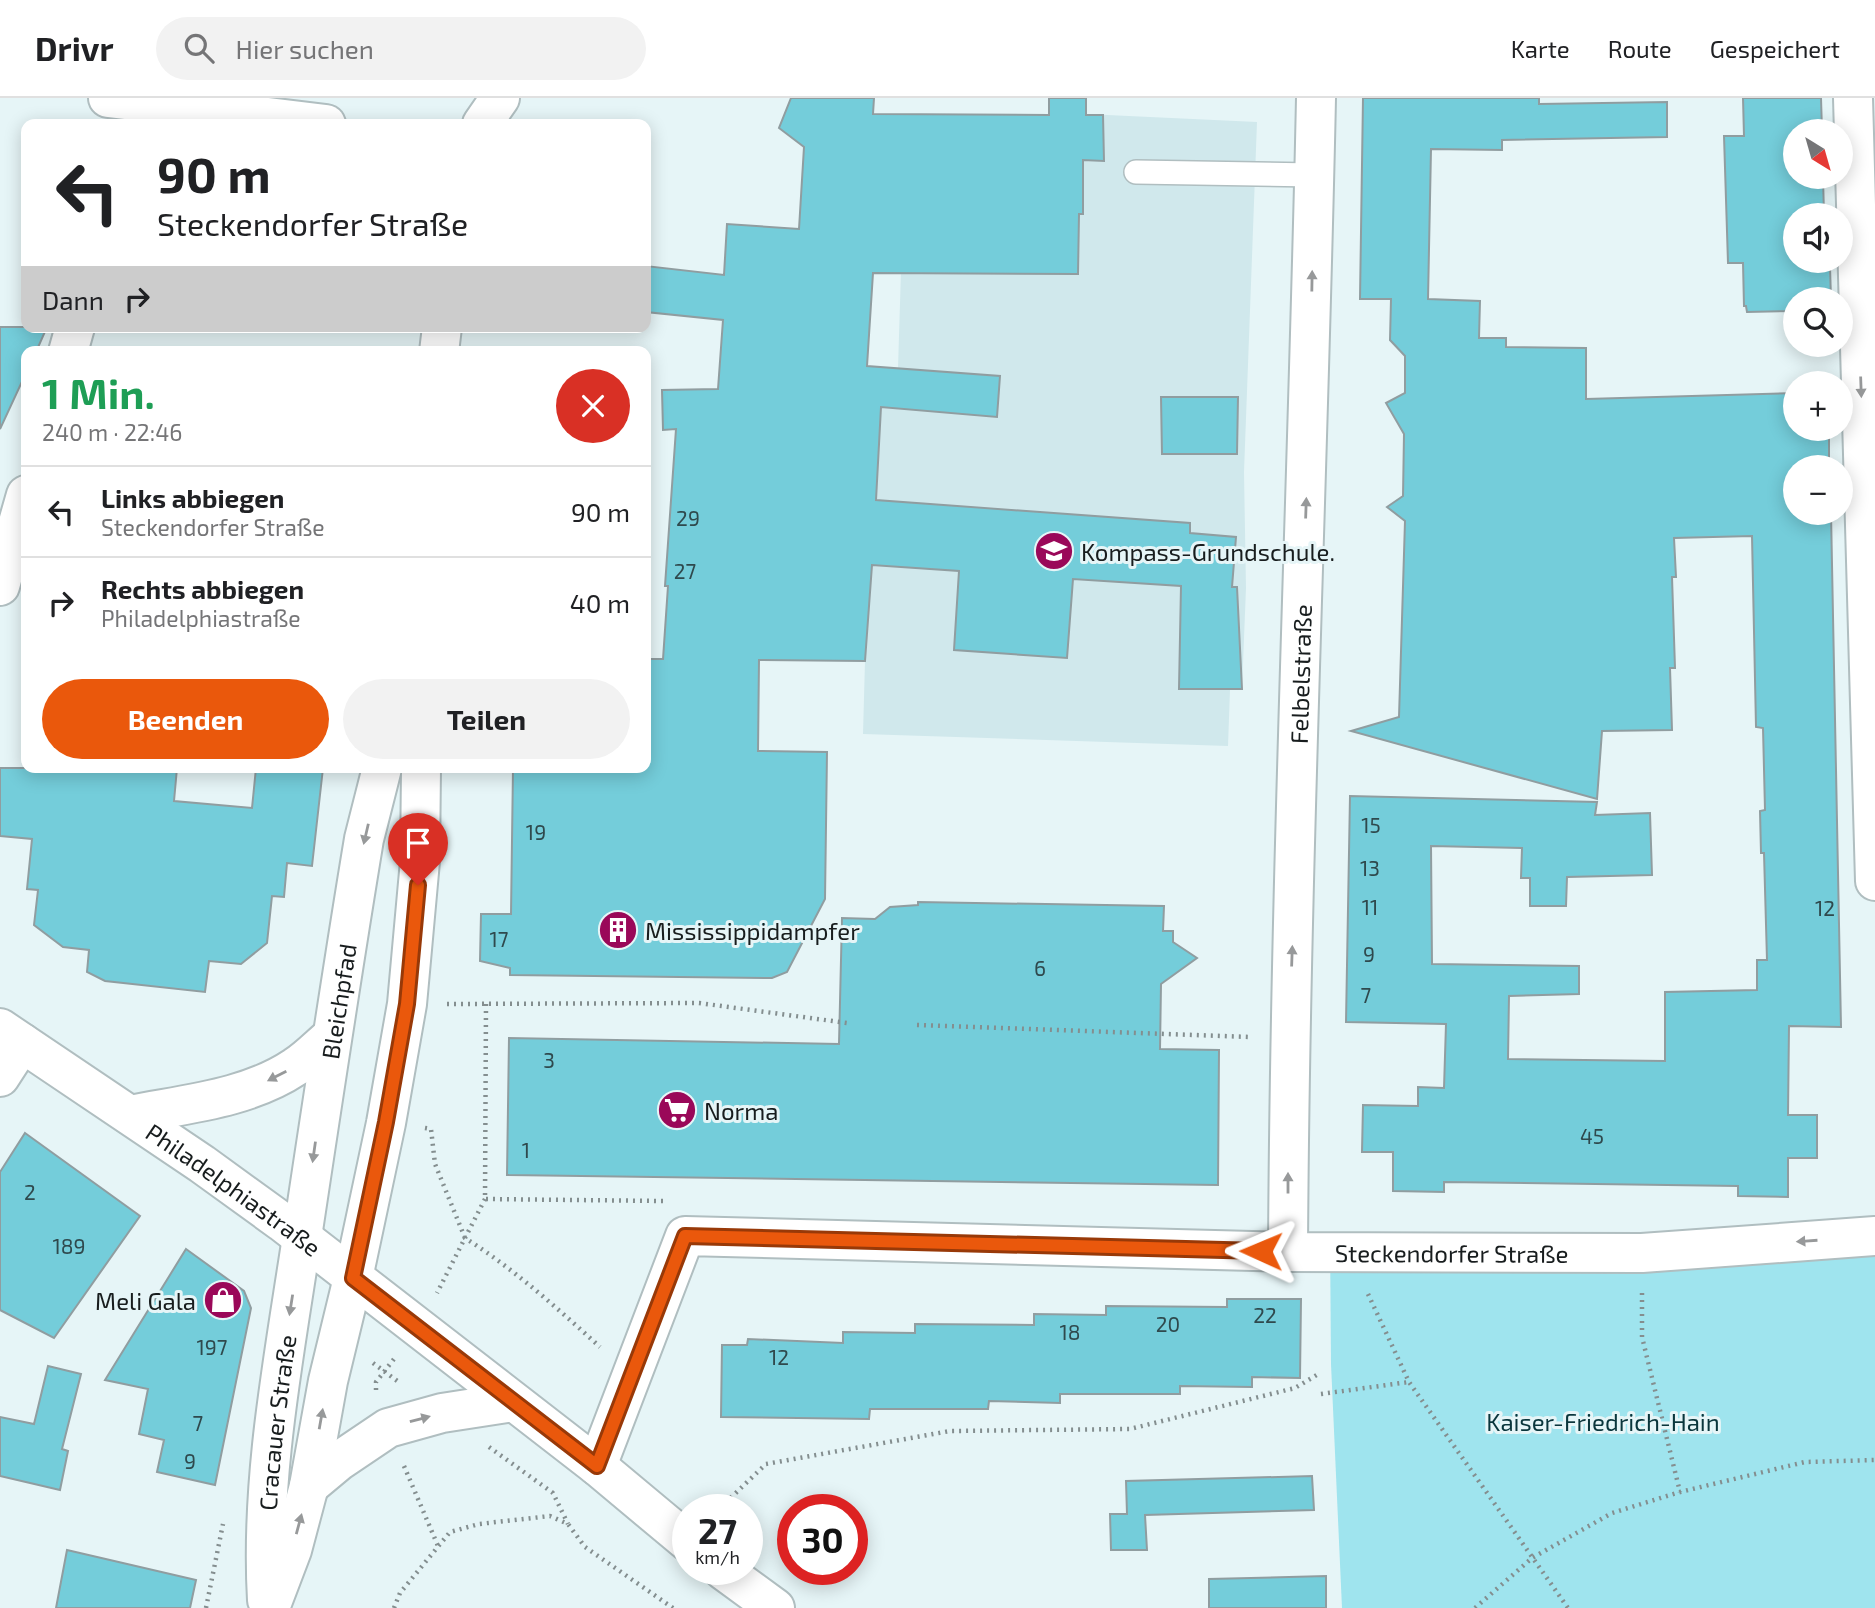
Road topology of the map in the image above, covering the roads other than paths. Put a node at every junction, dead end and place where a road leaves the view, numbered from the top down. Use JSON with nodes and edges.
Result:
{"nodes":[{"id":1,"x":500,"y":98,"type":"edge"},
{"id":2,"x":1316,"y":98,"type":"edge"},
{"id":3,"x":1853,"y":98,"type":"edge"},
{"id":4,"x":127,"y":108,"type":"edge"},
{"id":5,"x":264,"y":119,"type":"edge"},
{"id":6,"x":485,"y":119,"type":"edge"},
{"id":7,"x":1136,"y":172,"type":"dead end"},
{"id":8,"x":1314,"y":175,"type":"junction"},
{"id":9,"x":21,"y":512,"type":"edge"},
{"id":10,"x":0,"y":586,"type":"edge"},
{"id":11,"x":381,"y":773,"type":"edge"},
{"id":12,"x":421,"y":773,"type":"edge"},
{"id":13,"x":1875,"y":881,"type":"edge"},
{"id":14,"x":11,"y":1035,"type":"edge"},
{"id":15,"x":332,"y":1036,"type":"junction"},
{"id":16,"x":0,"y":1077,"type":"edge"},
{"id":17,"x":130,"y":1115,"type":"junction"},
{"id":18,"x":1875,"y":1236,"type":"edge"},
{"id":19,"x":302,"y":1237,"type":"junction"},
{"id":20,"x":1288,"y":1252,"type":"junction"},
{"id":21,"x":353,"y":1278,"type":"junction"},
{"id":22,"x":513,"y":1402,"type":"junction"},
{"id":23,"x":597,"y":1466,"type":"junction"},
{"id":24,"x":309,"y":1486,"type":"junction"},
{"id":25,"x":672,"y":1529,"type":"edge"},
{"id":26,"x":744,"y":1585,"type":"edge"},
{"id":27,"x":269,"y":1608,"type":"edge"},
{"id":28,"x":775,"y":1608,"type":"edge"}],
"edges":[{"from":1,"to":6,"type":"street"},
{"from":2,"to":8,"type":"street","name":"Felbelstraße"},
{"from":3,"to":13,"type":"street","one_way":true},
{"from":4,"to":5,"type":"street"},
{"from":7,"to":8,"type":"lane"},
{"from":20,"to":8,"type":"street","name":"Felbelstraße","one_way":true},
{"from":9,"to":10,"type":"street"},
{"from":11,"to":15,"type":"street","name":"Bleichpfad","one_way":true},
{"from":12,"to":21,"type":"street"},
{"from":14,"to":16,"type":"street"},
{"from":14,"to":17,"type":"street","name":"Philadelphiastraße"},
{"from":15,"to":17,"type":"street","one_way":true},
{"from":15,"to":19,"type":"street","name":"Bleichpfad","one_way":true},
{"from":17,"to":19,"type":"street","name":"Philadelphiastraße"},
{"from":18,"to":20,"type":"street","name":"Steckendorfer Straße","one_way":true},
{"from":19,"to":21,"type":"street","name":"Philadelphiastraße"},
{"from":19,"to":27,"type":"street","name":"Cracauer Straße","one_way":true},
{"from":20,"to":23,"type":"street","name":"Steckendorfer Straße"},
{"from":21,"to":22,"type":"street","name":"Philadelphiastraße"},
{"from":24,"to":21,"type":"street","name":"Cracauer Straße","one_way":true},
{"from":22,"to":23,"type":"street","name":"Philadelphiastraße"},
{"from":24,"to":22,"type":"street","one_way":true},
{"from":23,"to":25,"type":"street","name":"Philadelphiastraße"},
{"from":27,"to":24,"type":"street","name":"Cracauer Straße","one_way":true},
{"from":26,"to":28,"type":"street"}]}
